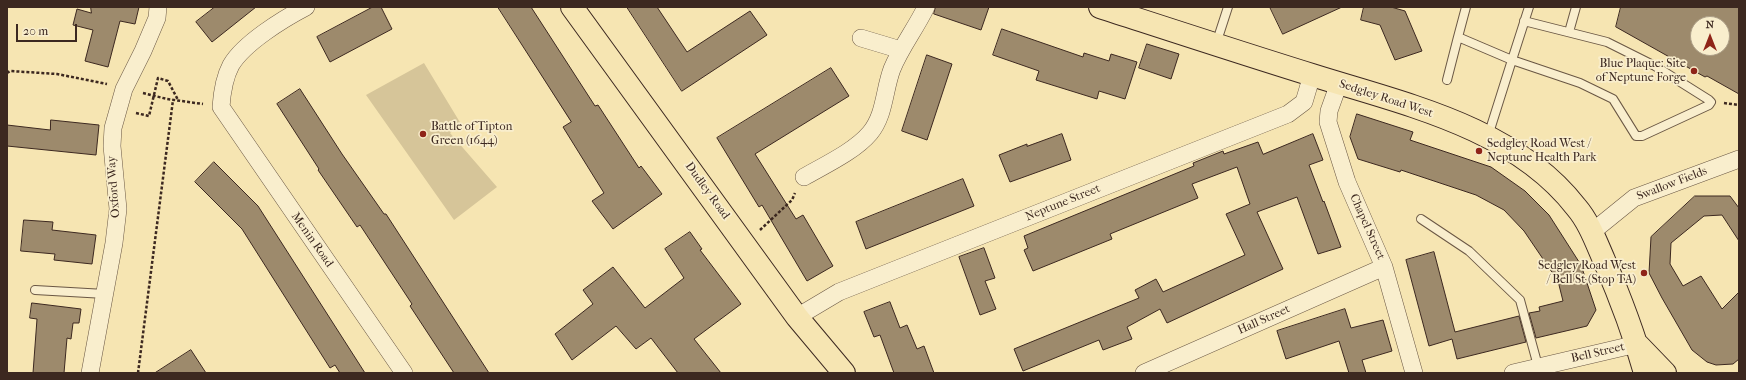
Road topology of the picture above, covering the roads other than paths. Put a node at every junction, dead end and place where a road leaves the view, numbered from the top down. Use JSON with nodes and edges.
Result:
{"nodes":[{"id":1,"x":158,"y":7,"type":"edge"},
{"id":2,"x":306,"y":7,"type":"edge"},
{"id":3,"x":572,"y":7,"type":"edge"},
{"id":4,"x":926,"y":7,"type":"edge"},
{"id":5,"x":1100,"y":7,"type":"edge"},
{"id":6,"x":1228,"y":7,"type":"edge"},
{"id":7,"x":1466,"y":7,"type":"edge"},
{"id":8,"x":1529,"y":7,"type":"edge"},
{"id":9,"x":1576,"y":7,"type":"edge"},
{"id":10,"x":1524,"y":21,"type":"junction"},
{"id":11,"x":1569,"y":32,"type":"junction"},
{"id":12,"x":1458,"y":37,"type":"junction"},
{"id":13,"x":861,"y":38,"type":"dead end"},
{"id":14,"x":1216,"y":44,"type":"junction"},
{"id":15,"x":901,"y":50,"type":"junction"},
{"id":16,"x":1512,"y":60,"type":"junction"},
{"id":17,"x":1312,"y":75,"type":"junction"},
{"id":18,"x":1447,"y":80,"type":"dead end"},
{"id":19,"x":1339,"y":83,"type":"junction"},
{"id":20,"x":1488,"y":137,"type":"junction"},
{"id":21,"x":1739,"y":159,"type":"edge"},
{"id":22,"x":804,"y":177,"type":"road end"},
{"id":23,"x":1421,"y":219,"type":"dead end"},
{"id":24,"x":1592,"y":232,"type":"junction"},
{"id":25,"x":1384,"y":267,"type":"junction"},
{"id":26,"x":35,"y":290,"type":"dead end"},
{"id":27,"x":105,"y":294,"type":"junction"},
{"id":28,"x":797,"y":317,"type":"junction"},
{"id":29,"x":1637,"y":344,"type":"junction"},
{"id":30,"x":1538,"y":366,"type":"junction"},
{"id":31,"x":90,"y":373,"type":"edge"},
{"id":32,"x":404,"y":373,"type":"edge"},
{"id":33,"x":844,"y":373,"type":"edge"},
{"id":34,"x":1144,"y":373,"type":"edge"},
{"id":35,"x":1414,"y":373,"type":"edge"},
{"id":36,"x":1513,"y":373,"type":"edge"},
{"id":37,"x":1645,"y":373,"type":"edge"},
{"id":38,"x":1665,"y":373,"type":"edge"}],
"edges":[{"from":1,"to":27,"type":"street","name":"Oxford Way"},
{"from":2,"to":32,"type":"street","name":"Menin Road"},
{"from":3,"to":28,"type":"main road","name":"Dudley Road"},
{"from":4,"to":15,"type":"street"},
{"from":5,"to":14,"type":"main road","name":"Sedgley Road West"},
{"from":6,"to":14,"type":"lane"},
{"from":7,"to":12,"type":"lane"},
{"from":8,"to":10,"type":"lane"},
{"from":9,"to":11,"type":"lane"},
{"from":10,"to":11,"type":"lane"},
{"from":10,"to":16,"type":"lane"},
{"from":11,"to":16,"type":"lane"},
{"from":12,"to":16,"type":"lane"},
{"from":12,"to":18,"type":"lane"},
{"from":13,"to":15,"type":"street"},
{"from":14,"to":17,"type":"main road","name":"Sedgley Road West"},
{"from":15,"to":22,"type":"street"},
{"from":16,"to":20,"type":"lane"},
{"from":17,"to":19,"type":"main road","name":"Sedgley Road West"},
{"from":17,"to":28,"type":"street","name":"Neptune Street"},
{"from":19,"to":20,"type":"main road","name":"Sedgley Road West"},
{"from":19,"to":25,"type":"street","name":"Chapel Street"},
{"from":20,"to":24,"type":"main road","name":"Sedgley Road West"},
{"from":21,"to":24,"type":"street","name":"Swallow Fields"},
{"from":23,"to":30,"type":"lane"},
{"from":24,"to":29,"type":"main road","name":"Sedgley Road West"},
{"from":25,"to":34,"type":"street","name":"Hall Street"},
{"from":25,"to":35,"type":"street","name":"Chapel Street"},
{"from":26,"to":27,"type":"lane"},
{"from":27,"to":31,"type":"street","name":"Oxford Way"},
{"from":28,"to":33,"type":"main road","name":"Dudley Road"},
{"from":29,"to":30,"type":"street","name":"Bell Street"},
{"from":29,"to":37,"type":"main road","name":"Sedgley Road West"},
{"from":29,"to":38,"type":"main road","name":"Sedgley Road West"},
{"from":30,"to":36,"type":"street","name":"Bell Street"}]}
